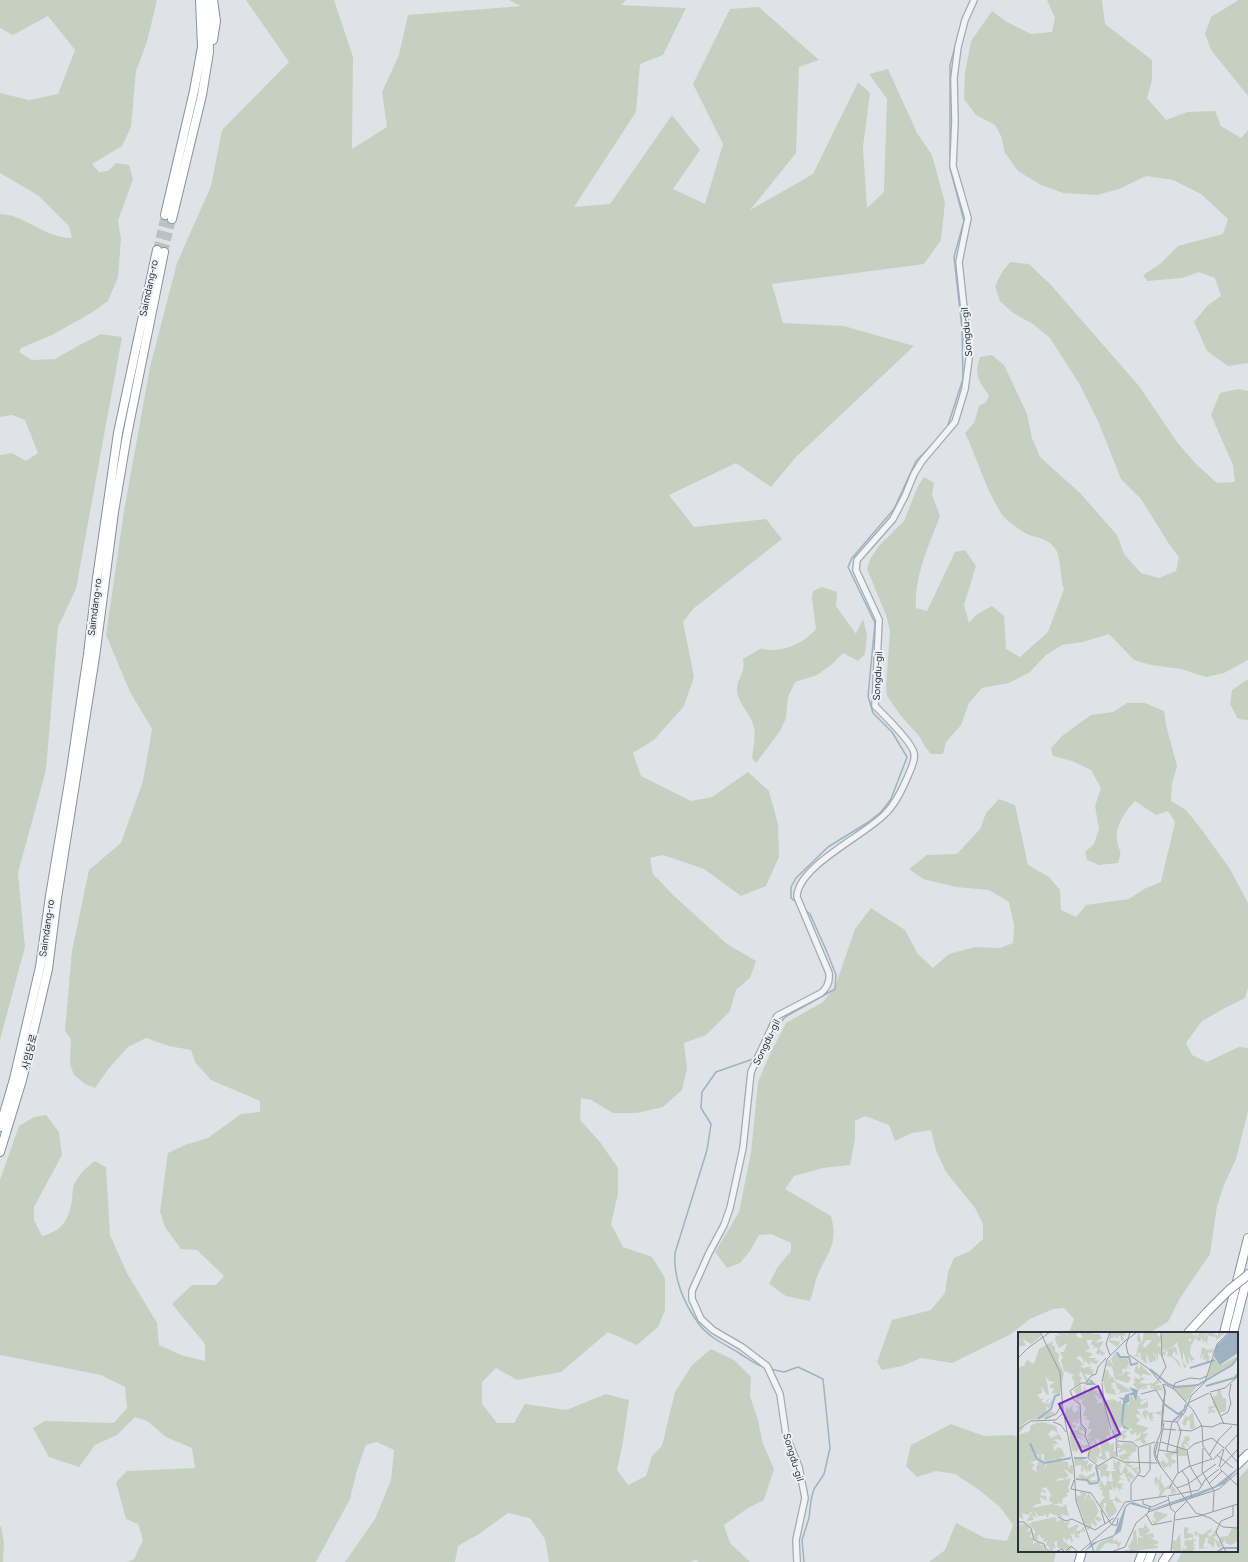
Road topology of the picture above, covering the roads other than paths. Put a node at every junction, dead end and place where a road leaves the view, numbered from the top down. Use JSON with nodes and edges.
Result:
{"nodes":[{"id":1,"x":200,"y":0,"type":"edge"},
{"id":2,"x":207,"y":0,"type":"edge"},
{"id":3,"x":213,"y":0,"type":"edge"},
{"id":4,"x":974,"y":0,"type":"edge"},
{"id":5,"x":209,"y":52,"type":"junction"},
{"id":6,"x":160,"y":251,"type":"tunnel mouth"},
{"id":7,"x":44,"y":968,"type":"junction"},
{"id":8,"x":0,"y":1127,"type":"edge"},
{"id":9,"x":0,"y":1152,"type":"edge"},
{"id":10,"x":1248,"y":1238,"type":"edge"},
{"id":11,"x":1248,"y":1274,"type":"edge"},
{"id":12,"x":1189,"y":1332,"type":"edge"},
{"id":13,"x":1224,"y":1332,"type":"edge"},
{"id":14,"x":1233,"y":1332,"type":"edge"},
{"id":15,"x":1248,"y":1454,"type":"edge"},
{"id":16,"x":1238,"y":1464,"type":"edge"},
{"id":17,"x":1082,"y":1552,"type":"edge"},
{"id":18,"x":1143,"y":1552,"type":"edge"},
{"id":19,"x":1152,"y":1552,"type":"edge"},
{"id":20,"x":1169,"y":1552,"type":"edge"},
{"id":21,"x":797,"y":1562,"type":"edge"},
{"id":22,"x":1079,"y":1562,"type":"edge"},
{"id":23,"x":1139,"y":1562,"type":"edge"},
{"id":24,"x":1148,"y":1562,"type":"edge"},
{"id":25,"x":1163,"y":1562,"type":"edge"}],
"edges":[{"from":1,"to":5,"type":"highway"},
{"from":2,"to":5,"type":"highway"},
{"from":3,"to":5,"type":"highway"},
{"from":4,"to":21,"type":"street","name":"Songdu-gil"},
{"from":6,"to":7,"type":"highway","name":"Saimdang-ro"},
{"from":7,"to":8,"type":"highway","name":"사임당로"},
{"from":7,"to":9,"type":"highway","name":"사임당로"},
{"from":10,"to":13,"type":"highway"},
{"from":11,"to":12,"type":"highway","bridge":true},
{"from":11,"to":14,"type":"highway"},
{"from":15,"to":16,"type":"highway"},
{"from":17,"to":22,"type":"highway"},
{"from":18,"to":23,"type":"highway"},
{"from":19,"to":24,"type":"highway"},
{"from":20,"to":25,"type":"highway"}]}
